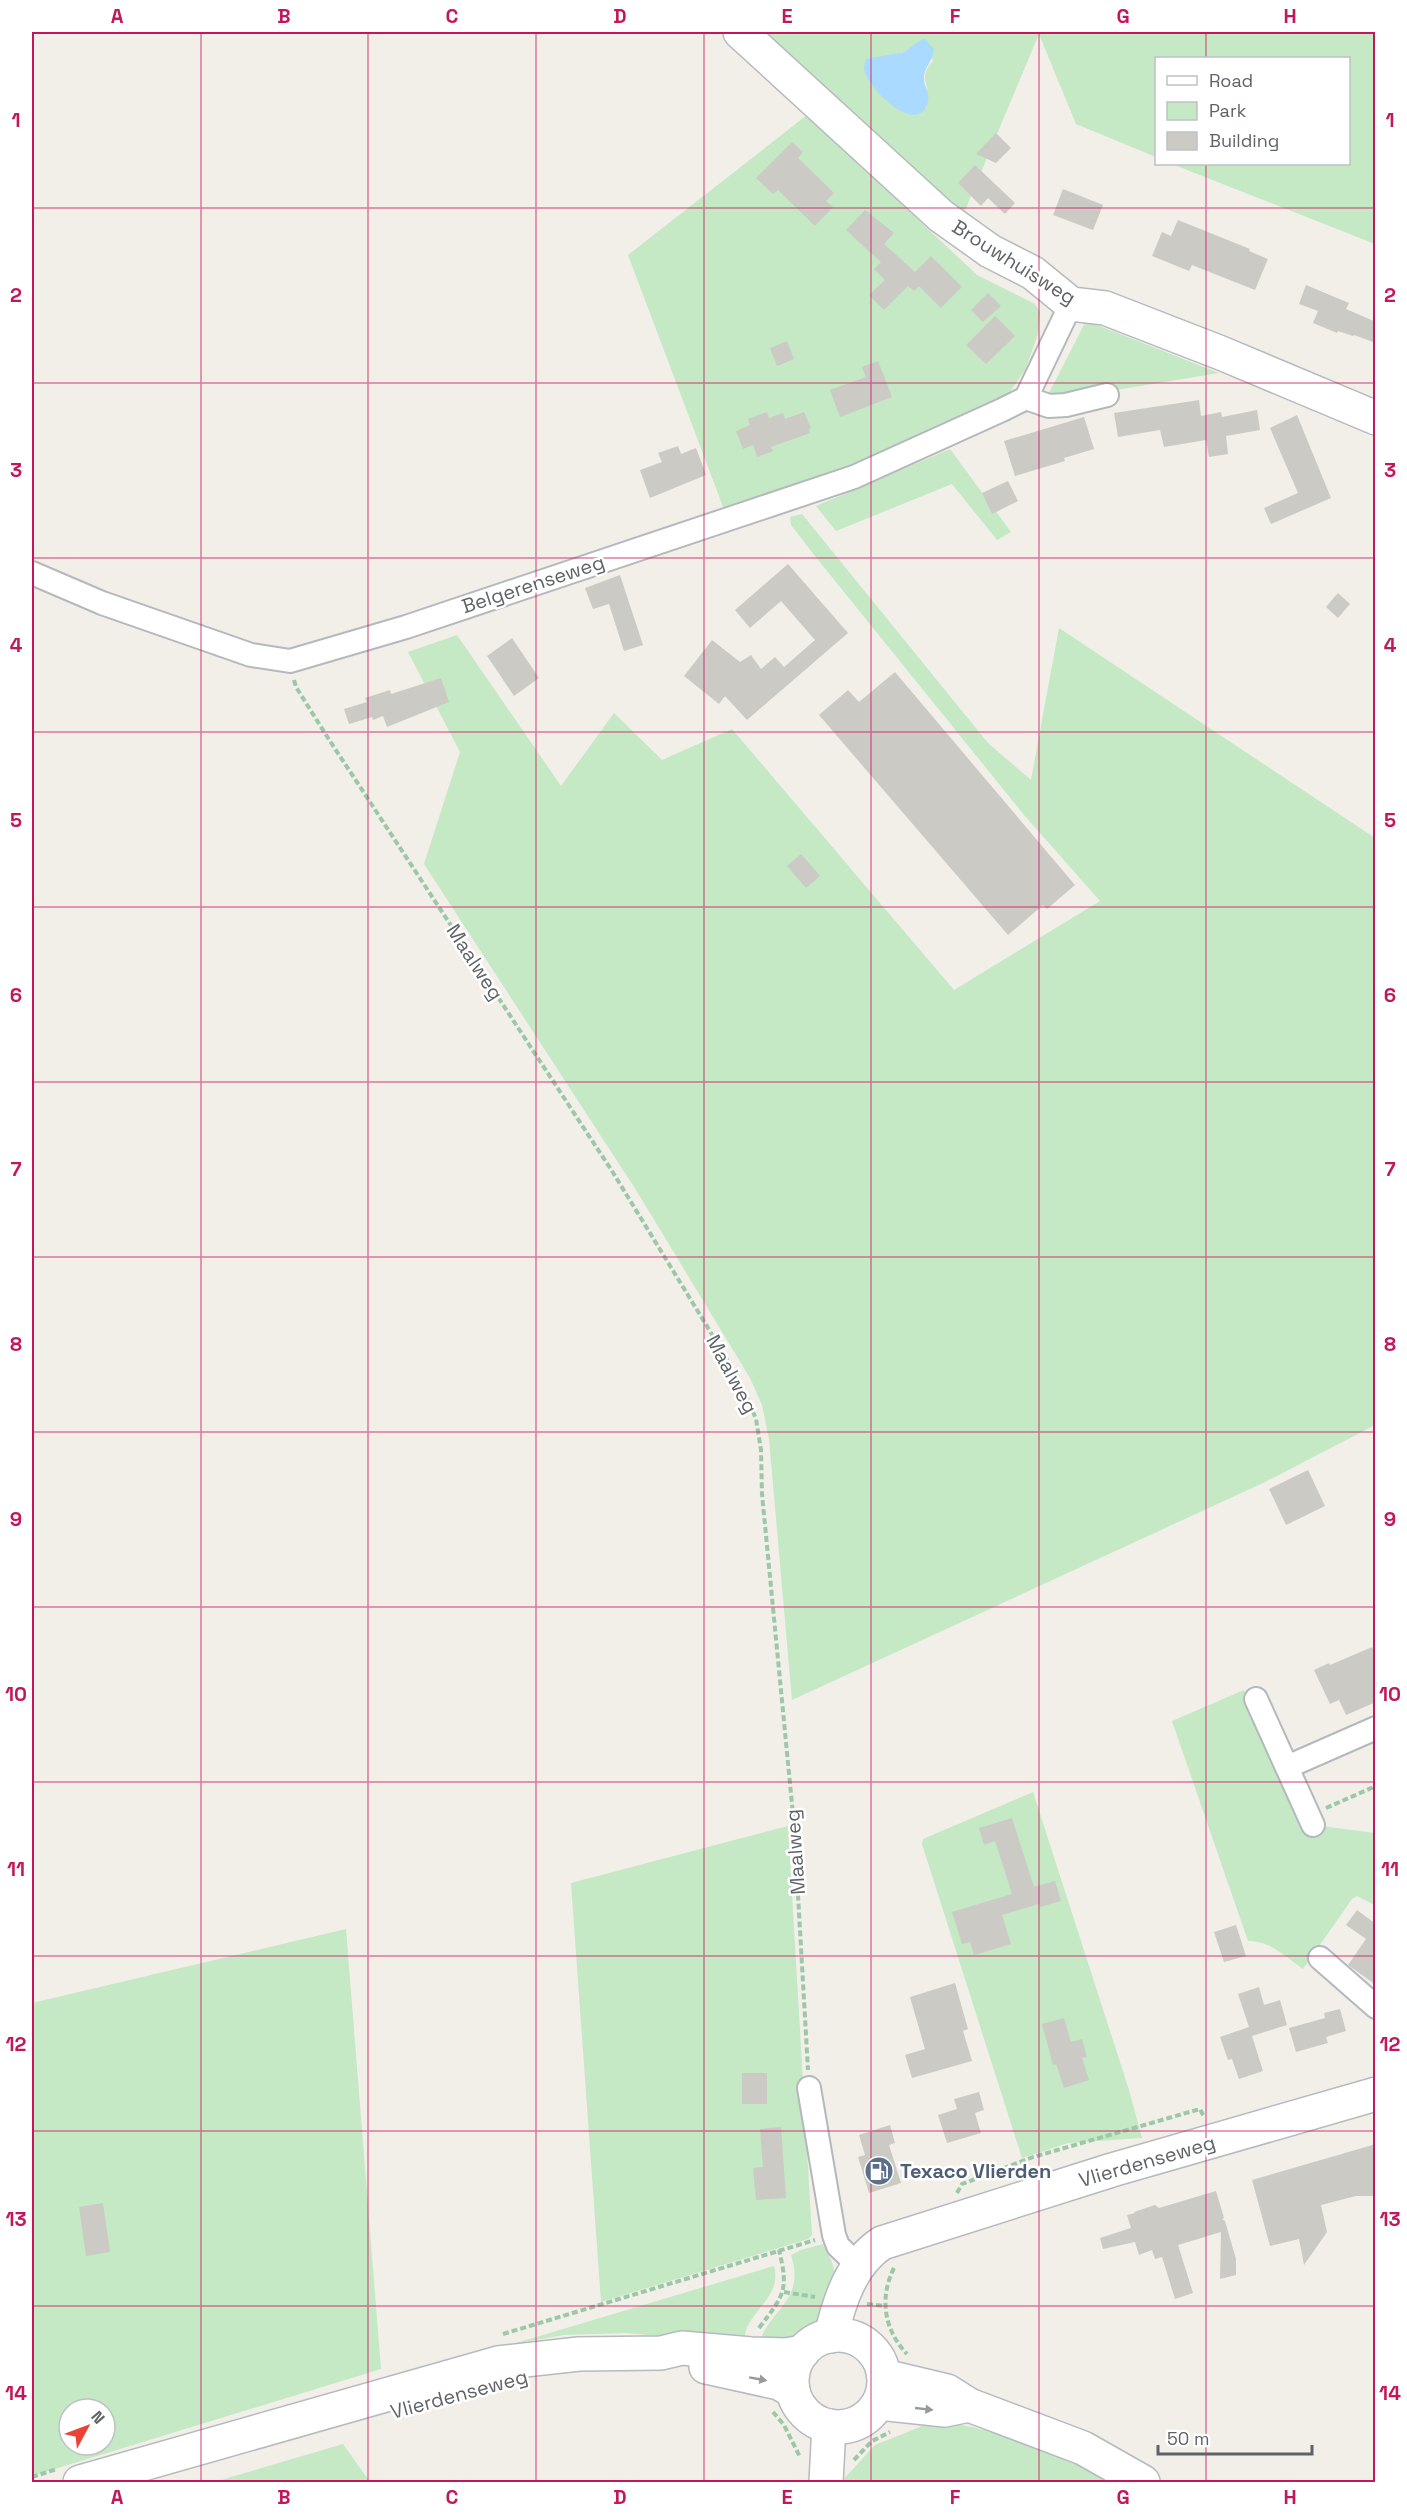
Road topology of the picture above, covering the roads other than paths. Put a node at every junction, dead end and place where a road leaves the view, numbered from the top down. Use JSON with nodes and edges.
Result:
{"nodes":[{"id":1,"x":740,"y":32,"type":"edge"},
{"id":2,"x":1071,"y":304,"type":"junction"},
{"id":3,"x":1107,"y":395,"type":"dead end"},
{"id":4,"x":1026,"y":398,"type":"junction"},
{"id":5,"x":1376,"y":418,"type":"edge"},
{"id":6,"x":32,"y":573,"type":"edge"},
{"id":7,"x":1256,"y":1699,"type":"dead end"},
{"id":8,"x":1376,"y":1728,"type":"edge"},
{"id":9,"x":1287,"y":1767,"type":"junction"},
{"id":10,"x":1311,"y":1820,"type":"road end"},
{"id":11,"x":1320,"y":1958,"type":"dead end"},
{"id":12,"x":1376,"y":2007,"type":"edge"},
{"id":13,"x":809,"y":2088,"type":"road end"},
{"id":14,"x":1376,"y":2094,"type":"edge"},
{"id":15,"x":859,"y":2266,"type":"junction"},
{"id":16,"x":844,"y":2337,"type":"junction"},
{"id":17,"x":803,"y":2352,"type":"junction"},
{"id":18,"x":661,"y":2353,"type":"junction"},
{"id":19,"x":881,"y":2389,"type":"junction"},
{"id":20,"x":779,"y":2399,"type":"junction"},
{"id":21,"x":829,"y":2426,"type":"junction"},
{"id":22,"x":80,"y":2482,"type":"edge"},
{"id":23,"x":826,"y":2482,"type":"edge"},
{"id":24,"x":1143,"y":2482,"type":"edge"}],
"edges":[{"from":1,"to":2,"type":"street","name":"Brouwhuisweg"},
{"from":2,"to":4,"type":"street"},
{"from":2,"to":5,"type":"street","name":"Brouwhuisweg"},
{"from":3,"to":4,"type":"street"},
{"from":4,"to":6,"type":"street","name":"Belgerenseweg"},
{"from":7,"to":9,"type":"street"},
{"from":8,"to":9,"type":"street"},
{"from":9,"to":10,"type":"street"},
{"from":11,"to":12,"type":"street"},
{"from":13,"to":15,"type":"street"},
{"from":14,"to":15,"type":"street","name":"Vlierdenseweg"},
{"from":15,"to":16,"type":"street","name":"Vlierdenseweg"},
{"from":16,"to":17,"type":"street"},
{"from":16,"to":19,"type":"street"},
{"from":17,"to":18,"type":"street","name":"Vlierdenseweg"},
{"from":17,"to":20,"type":"street"},
{"from":18,"to":20,"type":"street","name":"Vlierdenseweg","one_way":true},
{"from":18,"to":22,"type":"street","name":"Vlierdenseweg"},
{"from":19,"to":21,"type":"street"},
{"from":19,"to":24,"type":"street"},
{"from":20,"to":21,"type":"street"},
{"from":21,"to":23,"type":"street"}]}
